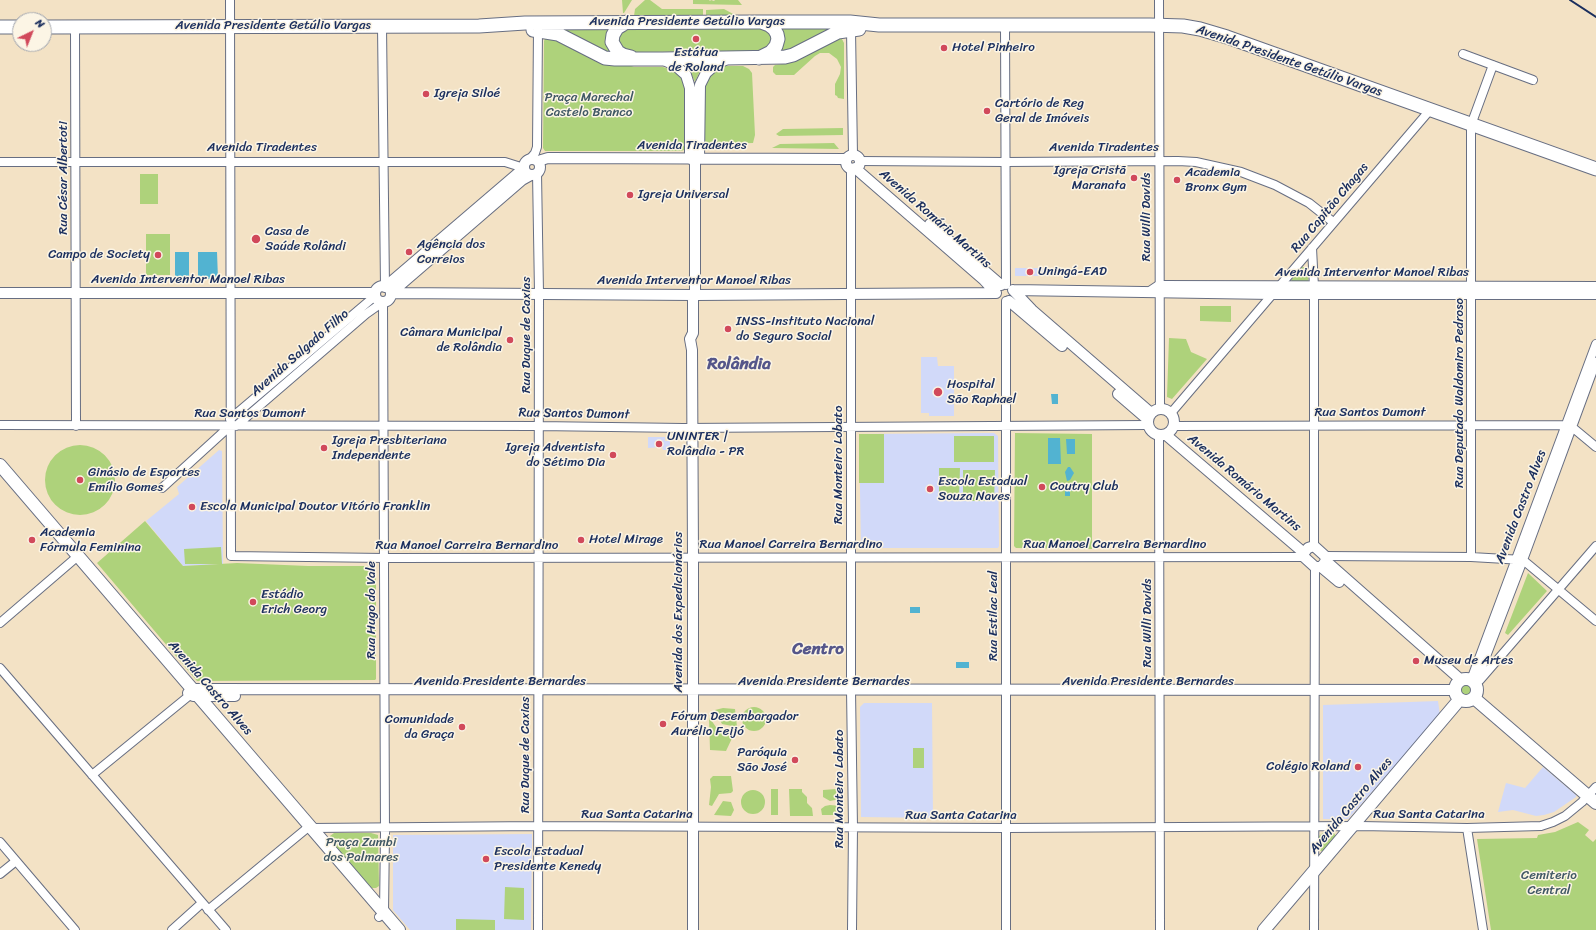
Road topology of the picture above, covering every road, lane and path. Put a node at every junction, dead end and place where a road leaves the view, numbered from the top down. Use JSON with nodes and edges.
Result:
{"nodes":[{"id":1,"x":230,"y":0,"type":"edge"},
{"id":2,"x":1159,"y":0,"type":"edge"},
{"id":3,"x":627,"y":22,"type":"junction"},
{"id":4,"x":759,"y":22,"type":"junction"},
{"id":5,"x":872,"y":25,"type":"junction"},
{"id":6,"x":1160,"y":25,"type":"junction"},
{"id":7,"x":230,"y":26,"type":"junction"},
{"id":8,"x":382,"y":26,"type":"junction"},
{"id":9,"x":502,"y":26,"type":"junction"},
{"id":10,"x":1005,"y":26,"type":"junction"},
{"id":11,"x":0,"y":27,"type":"edge"},
{"id":12,"x":12,"y":27,"type":"edge"},
{"id":13,"x":52,"y":27,"type":"edge"},
{"id":14,"x":75,"y":27,"type":"junction"},
{"id":15,"x":538,"y":30,"type":"junction"},
{"id":16,"x":851,"y":30,"type":"junction"},
{"id":17,"x":1463,"y":54,"type":"dead end"},
{"id":18,"x":647,"y":59,"type":"junction"},
{"id":19,"x":727,"y":59,"type":"junction"},
{"id":20,"x":757,"y":59,"type":"junction"},
{"id":21,"x":662,"y":60,"type":"junction"},
{"id":22,"x":1493,"y":66,"type":"junction"},
{"id":23,"x":1533,"y":80,"type":"dead end"},
{"id":24,"x":1430,"y":110,"type":"junction"},
{"id":25,"x":1471,"y":125,"type":"junction"},
{"id":26,"x":695,"y":159,"type":"junction"},
{"id":27,"x":534,"y":160,"type":"junction"},
{"id":28,"x":229,"y":161,"type":"junction"},
{"id":29,"x":1159,"y":161,"type":"junction"},
{"id":30,"x":0,"y":162,"type":"edge"},
{"id":31,"x":76,"y":162,"type":"junction"},
{"id":32,"x":384,"y":162,"type":"junction"},
{"id":33,"x":854,"y":162,"type":"junction"},
{"id":34,"x":1005,"y":162,"type":"junction"},
{"id":35,"x":1596,"y":169,"type":"edge"},
{"id":36,"x":530,"y":172,"type":"junction"},
{"id":37,"x":1333,"y":222,"type":"junction"},
{"id":38,"x":1312,"y":248,"type":"junction"},
{"id":39,"x":1596,"y":287,"type":"edge"},
{"id":40,"x":1004,"y":288,"type":"junction"},
{"id":41,"x":388,"y":290,"type":"junction"},
{"id":42,"x":1314,"y":290,"type":"junction"},
{"id":43,"x":1472,"y":290,"type":"junction"},
{"id":44,"x":1156,"y":291,"type":"junction"},
{"id":45,"x":1276,"y":291,"type":"junction"},
{"id":46,"x":0,"y":293,"type":"edge"},
{"id":47,"x":76,"y":293,"type":"junction"},
{"id":48,"x":229,"y":293,"type":"junction"},
{"id":49,"x":539,"y":293,"type":"junction"},
{"id":50,"x":851,"y":293,"type":"junction"},
{"id":51,"x":1596,"y":294,"type":"edge"},
{"id":52,"x":694,"y":296,"type":"junction"},
{"id":53,"x":378,"y":297,"type":"junction"},
{"id":54,"x":1007,"y":301,"type":"junction"},
{"id":55,"x":1596,"y":344,"type":"edge"},
{"id":56,"x":1073,"y":350,"type":"junction"},
{"id":57,"x":1593,"y":363,"type":"edge"},
{"id":58,"x":1171,"y":413,"type":"junction"},
{"id":59,"x":1151,"y":416,"type":"junction"},
{"id":60,"x":232,"y":424,"type":"junction"},
{"id":61,"x":0,"y":425,"type":"edge"},
{"id":62,"x":1314,"y":425,"type":"junction"},
{"id":63,"x":1472,"y":425,"type":"junction"},
{"id":64,"x":76,"y":426,"type":"junction"},
{"id":65,"x":384,"y":426,"type":"junction"},
{"id":66,"x":538,"y":426,"type":"junction"},
{"id":67,"x":852,"y":426,"type":"junction"},
{"id":68,"x":1006,"y":426,"type":"junction"},
{"id":69,"x":1569,"y":426,"type":"junction"},
{"id":70,"x":694,"y":428,"type":"junction"},
{"id":71,"x":1167,"y":432,"type":"junction"},
{"id":72,"x":1596,"y":447,"type":"edge"},
{"id":73,"x":0,"y":465,"type":"edge"},
{"id":74,"x":0,"y":473,"type":"edge"},
{"id":75,"x":162,"y":488,"type":"dead end"},
{"id":76,"x":32,"y":507,"type":"junction"},
{"id":77,"x":1596,"y":546,"type":"edge"},
{"id":78,"x":1308,"y":551,"type":"junction"},
{"id":79,"x":851,"y":557,"type":"junction"},
{"id":80,"x":1005,"y":557,"type":"junction"},
{"id":81,"x":1471,"y":557,"type":"junction"},
{"id":82,"x":76,"y":558,"type":"junction"},
{"id":83,"x":384,"y":558,"type":"junction"},
{"id":84,"x":538,"y":558,"type":"junction"},
{"id":85,"x":695,"y":558,"type":"junction"},
{"id":86,"x":1160,"y":558,"type":"junction"},
{"id":87,"x":1520,"y":559,"type":"junction"},
{"id":88,"x":1322,"y":563,"type":"junction"},
{"id":89,"x":1559,"y":589,"type":"junction"},
{"id":90,"x":1596,"y":621,"type":"edge"},
{"id":91,"x":0,"y":623,"type":"edge"},
{"id":92,"x":0,"y":668,"type":"edge"},
{"id":93,"x":1465,"y":690,"type":"junction"},
{"id":94,"x":538,"y":692,"type":"junction"},
{"id":95,"x":695,"y":692,"type":"junction"},
{"id":96,"x":1006,"y":692,"type":"junction"},
{"id":97,"x":1159,"y":692,"type":"junction"},
{"id":98,"x":1314,"y":692,"type":"junction"},
{"id":99,"x":385,"y":693,"type":"junction"},
{"id":100,"x":852,"y":693,"type":"junction"},
{"id":101,"x":192,"y":694,"type":"junction"},
{"id":102,"x":92,"y":775,"type":"junction"},
{"id":103,"x":1594,"y":794,"type":"edge"},
{"id":104,"x":538,"y":826,"type":"junction"},
{"id":105,"x":1314,"y":826,"type":"junction"},
{"id":106,"x":1355,"y":826,"type":"junction"},
{"id":107,"x":385,"y":827,"type":"junction"},
{"id":108,"x":695,"y":827,"type":"junction"},
{"id":109,"x":853,"y":827,"type":"junction"},
{"id":110,"x":309,"y":828,"type":"junction"},
{"id":111,"x":1007,"y":828,"type":"junction"},
{"id":112,"x":1160,"y":828,"type":"junction"},
{"id":113,"x":1467,"y":828,"type":"junction"},
{"id":114,"x":0,"y":842,"type":"edge"},
{"id":115,"x":16,"y":861,"type":"junction"},
{"id":116,"x":0,"y":874,"type":"edge"},
{"id":117,"x":1314,"y":876,"type":"junction"},
{"id":118,"x":695,"y":894,"type":"junction"},
{"id":119,"x":205,"y":906,"type":"junction"},
{"id":120,"x":382,"y":915,"type":"junction"},
{"id":121,"x":1269,"y":929,"type":"edge"},
{"id":122,"x":75,"y":930,"type":"edge"},
{"id":123,"x":172,"y":930,"type":"edge"},
{"id":124,"x":226,"y":930,"type":"edge"},
{"id":125,"x":390,"y":930,"type":"edge"},
{"id":126,"x":399,"y":930,"type":"edge"},
{"id":127,"x":538,"y":930,"type":"edge"},
{"id":128,"x":693,"y":930,"type":"edge"},
{"id":129,"x":698,"y":930,"type":"edge"},
{"id":130,"x":852,"y":930,"type":"edge"},
{"id":131,"x":1006,"y":930,"type":"edge"},
{"id":132,"x":1160,"y":930,"type":"edge"},
{"id":133,"x":1314,"y":930,"type":"edge"},
{"id":134,"x":1483,"y":930,"type":"edge"}],
"edges":[{"from":1,"to":7,"type":"street"},
{"from":2,"to":6,"type":"street","name":"Rua Willi Davids"},
{"from":3,"to":4,"type":"main road","name":"Avenida Presidente Getúlio Vargas"},
{"from":3,"to":9,"type":"main road","name":"Avenida Presidente Getúlio Vargas"},
{"from":3,"to":18,"type":"main road"},
{"from":4,"to":5,"type":"main road","name":"Avenida Presidente Getúlio Vargas"},
{"from":4,"to":20,"type":"main road"},
{"from":5,"to":10,"type":"main road","name":"Avenida Presidente Getúlio Vargas"},
{"from":5,"to":16,"type":"main road","name":"Avenida Presidente Getúlio Vargas"},
{"from":6,"to":10,"type":"main road","name":"Avenida Presidente Getúlio Vargas"},
{"from":6,"to":24,"type":"main road","name":"Avenida Presidente Getúlio Vargas"},
{"from":6,"to":29,"type":"street","name":"Rua Willi Davids"},
{"from":7,"to":8,"type":"main road","name":"Avenida Presidente Getúlio Vargas"},
{"from":7,"to":14,"type":"main road","name":"Avenida Presidente Getúlio Vargas"},
{"from":7,"to":28,"type":"street"},
{"from":8,"to":9,"type":"main road","name":"Avenida Presidente Getúlio Vargas"},
{"from":8,"to":32,"type":"street"},
{"from":9,"to":15,"type":"main road","name":"Avenida Presidente Getúlio Vargas"},
{"from":10,"to":34,"type":"street"},
{"from":11,"to":12,"type":"main road"},
{"from":13,"to":14,"type":"main road","name":"Avenida Presidente Getúlio Vargas"},
{"from":14,"to":31,"type":"street","name":"Rua César Albertoti"},
{"from":15,"to":18,"type":"main road","name":"Avenida Presidente Getúlio Vargas"},
{"from":15,"to":27,"type":"street"},
{"from":16,"to":20,"type":"main road","name":"Avenida Presidente Getúlio Vargas"},
{"from":16,"to":33,"type":"street","name":"Rua Monteiro Lobato"},
{"from":17,"to":22,"type":"street"},
{"from":18,"to":21,"type":"main road","name":"Avenida Presidente Getúlio Vargas"},
{"from":19,"to":20,"type":"main road","name":"Avenida Presidente Getúlio Vargas"},
{"from":19,"to":21,"type":"main road","name":"Avenida Presidente Getúlio Vargas"},
{"from":19,"to":26,"type":"street","name":"Avenida dos Expedicionários"},
{"from":21,"to":26,"type":"street","name":"Avenida dos Expedicionários"},
{"from":22,"to":23,"type":"street"},
{"from":22,"to":25,"type":"street","name":"Rua Deputado Waldomiro Pedroso"},
{"from":24,"to":25,"type":"main road","name":"Avenida Presidente Getúlio Vargas"},
{"from":24,"to":37,"type":"street","name":"Rua Capitão Chagas"},
{"from":25,"to":35,"type":"main road","name":"Avenida Presidente Getúlio Vargas"},
{"from":25,"to":43,"type":"street","name":"Rua Deputado Waldomiro Pedroso"},
{"from":26,"to":27,"type":"street","name":"Avenida Tiradentes"},
{"from":26,"to":33,"type":"street","name":"Avenida Tiradentes"},
{"from":26,"to":52,"type":"street","name":"Avenida dos Expedicionários"},
{"from":27,"to":36,"type":"street"},
{"from":27,"to":36,"type":"street"},
{"from":28,"to":31,"type":"street","name":"Avenida Tiradentes"},
{"from":28,"to":32,"type":"street","name":"Avenida Tiradentes"},
{"from":28,"to":48,"type":"street"},
{"from":29,"to":34,"type":"street","name":"Avenida Tiradentes"},
{"from":29,"to":37,"type":"street","name":"Avenida Tiradentes"},
{"from":29,"to":44,"type":"street","name":"Rua Willi Davids"},
{"from":30,"to":31,"type":"street","name":"Avenida Tiradentes"},
{"from":31,"to":47,"type":"street","name":"Rua César Albertoti"},
{"from":32,"to":36,"type":"street","name":"Avenida Tiradentes"},
{"from":32,"to":41,"type":"street"},
{"from":33,"to":34,"type":"street","name":"Avenida Tiradentes"},
{"from":33,"to":40,"type":"street","name":"Avenida Romário Martins"},
{"from":33,"to":50,"type":"street","name":"Rua Monteiro Lobato"},
{"from":34,"to":40,"type":"street"},
{"from":36,"to":41,"type":"street"},
{"from":36,"to":49,"type":"street","name":"Rua Duque de Caxias"},
{"from":37,"to":38,"type":"street","name":"Rua Capitão Chagas"},
{"from":38,"to":42,"type":"street"},
{"from":38,"to":45,"type":"street","name":"Rua Capitão Chagas"},
{"from":39,"to":43,"type":"street","name":"Avenida Interventor Manoel Ribas"},
{"from":40,"to":44,"type":"street","name":"Avenida Interventor Manoel Ribas"},
{"from":40,"to":50,"type":"street","name":"Avenida Interventor Manoel Ribas"},
{"from":40,"to":54,"type":"street"},
{"from":40,"to":54,"type":"street","name":"Avenida Romário Martins"},
{"from":40,"to":56,"type":"street","name":"Avenida Romário Martins"},
{"from":41,"to":49,"type":"street","name":"Avenida Interventor Manoel Ribas"},
{"from":41,"to":53,"type":"street"},
{"from":41,"to":53,"type":"street"},
{"from":42,"to":43,"type":"street","name":"Avenida Interventor Manoel Ribas"},
{"from":42,"to":45,"type":"street","name":"Avenida Interventor Manoel Ribas"},
{"from":42,"to":62,"type":"street"},
{"from":43,"to":51,"type":"street","name":"Avenida Interventor Manoel Ribas"},
{"from":43,"to":63,"type":"street","name":"Rua Deputado Waldomiro Pedroso"},
{"from":44,"to":45,"type":"street","name":"Avenida Interventor Manoel Ribas"},
{"from":44,"to":59,"type":"street","name":"Rua Willi Davids"},
{"from":45,"to":58,"type":"street","name":"Rua Capitão Chagas"},
{"from":46,"to":47,"type":"street","name":"Avenida Interventor Manoel Ribas"},
{"from":47,"to":48,"type":"street","name":"Avenida Interventor Manoel Ribas"},
{"from":47,"to":64,"type":"street","name":"Rua César Albertoti"},
{"from":48,"to":53,"type":"street","name":"Avenida Interventor Manoel Ribas"},
{"from":48,"to":60,"type":"street"},
{"from":49,"to":52,"type":"street","name":"Avenida Interventor Manoel Ribas"},
{"from":49,"to":66,"type":"street","name":"Rua Duque de Caxias"},
{"from":50,"to":52,"type":"street","name":"Avenida Interventor Manoel Ribas"},
{"from":50,"to":67,"type":"street","name":"Rua Monteiro Lobato"},
{"from":52,"to":70,"type":"street","name":"Avenida dos Expedicionários"},
{"from":53,"to":60,"type":"street","name":"Avenida Salgado Filho"},
{"from":53,"to":65,"type":"street","name":"Rua Hugo do Vale"},
{"from":54,"to":56,"type":"street","name":"Avenida Romário Martins"},
{"from":54,"to":68,"type":"street","name":"Rua Estilac Leal"},
{"from":55,"to":57,"type":"street","name":"Avenida Castro Alves"},
{"from":56,"to":59,"type":"street","name":"Avenida Romário Martins"},
{"from":57,"to":69,"type":"street","name":"Avenida Castro Alves"},
{"from":58,"to":59,"type":"street"},
{"from":58,"to":71,"type":"street"},
{"from":59,"to":68,"type":"street","name":"Rua Santos Dumont"},
{"from":59,"to":71,"type":"street","name":"Avenida Romário Martins"},
{"from":60,"to":64,"type":"street","name":"Rua Santos Dumont"},
{"from":60,"to":65,"type":"street","name":"Rua Santos Dumont"},
{"from":60,"to":75,"type":"street","name":"Avenida Salgado Filho"},
{"from":60,"to":83,"type":"street","name":"Rua Manoel Carreira Bernardino"},
{"from":61,"to":64,"type":"street","name":"Rua Santos Dumont"},
{"from":62,"to":63,"type":"street","name":"Rua Santos Dumont"},
{"from":62,"to":71,"type":"street","name":"Rua Santos Dumont"},
{"from":62,"to":78,"type":"street"},
{"from":63,"to":69,"type":"street","name":"Rua Santos Dumont"},
{"from":63,"to":81,"type":"street","name":"Rua Deputado Waldomiro Pedroso"},
{"from":65,"to":66,"type":"street","name":"Rua Santos Dumont"},
{"from":65,"to":83,"type":"street","name":"Rua Hugo do Vale"},
{"from":66,"to":70,"type":"street","name":"Rua Santos Dumont"},
{"from":66,"to":84,"type":"street","name":"Rua Duque de Caxias"},
{"from":67,"to":68,"type":"street","name":"Rua Santos Dumont"},
{"from":67,"to":70,"type":"street","name":"Rua Santos Dumont"},
{"from":67,"to":79,"type":"street","name":"Rua Monteiro Lobato"},
{"from":68,"to":80,"type":"street","name":"Rua Estilac Leal"},
{"from":69,"to":72,"type":"street"},
{"from":69,"to":87,"type":"street","name":"Avenida Castro Alves"},
{"from":70,"to":85,"type":"street","name":"Avenida dos Expedicionários"},
{"from":71,"to":78,"type":"street","name":"Avenida Romário Martins"},
{"from":71,"to":86,"type":"street","name":"Rua Willi Davids"},
{"from":73,"to":76,"type":"main road","name":"Avenida Castro Alves"},
{"from":74,"to":76,"type":"main road","name":"Avenida Castro Alves"},
{"from":76,"to":82,"type":"main road","name":"Avenida Castro Alves"},
{"from":77,"to":89,"type":"street"},
{"from":78,"to":86,"type":"street","name":"Rua Manoel Carreira Bernardino"},
{"from":78,"to":88,"type":"street"},
{"from":78,"to":88,"type":"street"},
{"from":79,"to":80,"type":"street","name":"Rua Manoel Carreira Bernardino"},
{"from":79,"to":85,"type":"street","name":"Rua Manoel Carreira Bernardino"},
{"from":79,"to":100,"type":"street","name":"Rua Monteiro Lobato"},
{"from":80,"to":86,"type":"street","name":"Rua Manoel Carreira Bernardino"},
{"from":80,"to":96,"type":"street","name":"Rua Estilac Leal"},
{"from":81,"to":87,"type":"street"},
{"from":81,"to":88,"type":"street"},
{"from":82,"to":91,"type":"street"},
{"from":82,"to":101,"type":"main road","name":"Avenida Castro Alves"},
{"from":83,"to":84,"type":"street","name":"Rua Manoel Carreira Bernardino"},
{"from":83,"to":99,"type":"street","name":"Rua Hugo do Vale"},
{"from":84,"to":85,"type":"street","name":"Rua Manoel Carreira Bernardino"},
{"from":84,"to":94,"type":"street","name":"Rua Duque de Caxias"},
{"from":85,"to":95,"type":"street","name":"Avenida dos Expedicionários"},
{"from":86,"to":97,"type":"street","name":"Rua Willi Davids"},
{"from":87,"to":89,"type":"street"},
{"from":87,"to":93,"type":"street","name":"Avenida Castro Alves"},
{"from":88,"to":93,"type":"street"},
{"from":88,"to":98,"type":"street"},
{"from":89,"to":90,"type":"street"},
{"from":89,"to":93,"type":"street"},
{"from":92,"to":102,"type":"street"},
{"from":93,"to":98,"type":"street","name":"Avenida Presidente Bernardes"},
{"from":93,"to":103,"type":"main road"},
{"from":93,"to":106,"type":"main road","name":"Avenida Castro Alves"},
{"from":94,"to":95,"type":"street","name":"Avenida Presidente Bernardes"},
{"from":94,"to":99,"type":"street","name":"Avenida Presidente Bernardes"},
{"from":94,"to":104,"type":"street","name":"Rua Duque de Caxias"},
{"from":95,"to":100,"type":"street","name":"Avenida Presidente Bernardes"},
{"from":95,"to":108,"type":"street","name":"Avenida dos Expedicionários"},
{"from":96,"to":97,"type":"street","name":"Avenida Presidente Bernardes"},
{"from":96,"to":100,"type":"street","name":"Avenida Presidente Bernardes"},
{"from":96,"to":111,"type":"street","name":"Rua Estilac Leal"},
{"from":97,"to":98,"type":"street","name":"Avenida Presidente Bernardes"},
{"from":97,"to":112,"type":"street","name":"Rua Willi Davids"},
{"from":98,"to":105,"type":"street"},
{"from":99,"to":101,"type":"street","name":"Avenida Presidente Bernardes"},
{"from":99,"to":107,"type":"street","name":"Rua Hugo do Vale"},
{"from":100,"to":109,"type":"street","name":"Rua Monteiro Lobato"},
{"from":101,"to":102,"type":"street"},
{"from":101,"to":110,"type":"main road","name":"Avenida Castro Alves"},
{"from":102,"to":119,"type":"street"},
{"from":103,"to":113,"type":"street","name":"Rua Santa Catarina"},
{"from":104,"to":107,"type":"street","name":"Rua Santa Catarina"},
{"from":104,"to":108,"type":"street","name":"Rua Santa Catarina"},
{"from":104,"to":127,"type":"street","name":"Rua Duque de Caxias"},
{"from":105,"to":106,"type":"street","name":"Rua Santa Catarina"},
{"from":105,"to":112,"type":"street","name":"Rua Santa Catarina"},
{"from":105,"to":117,"type":"street"},
{"from":106,"to":113,"type":"street","name":"Rua Santa Catarina"},
{"from":106,"to":117,"type":"main road","name":"Avenida Castro Alves"},
{"from":107,"to":110,"type":"street","name":"Rua Santa Catarina"},
{"from":107,"to":120,"type":"street","name":"Rua Hugo do Vale"},
{"from":108,"to":109,"type":"street","name":"Rua Santa Catarina"},
{"from":108,"to":118,"type":"street","name":"Avenida dos Expedicionários"},
{"from":109,"to":111,"type":"street","name":"Rua Santa Catarina"},
{"from":109,"to":130,"type":"street","name":"Rua Monteiro Lobato"},
{"from":110,"to":119,"type":"street"},
{"from":110,"to":120,"type":"main road","name":"Avenida Castro Alves"},
{"from":111,"to":112,"type":"street","name":"Rua Santa Catarina"},
{"from":111,"to":131,"type":"street","name":"Rua Estilac Leal"},
{"from":112,"to":132,"type":"street","name":"Rua Willi Davids"},
{"from":113,"to":134,"type":"street"},
{"from":114,"to":115,"type":"street"},
{"from":115,"to":116,"type":"street"},
{"from":115,"to":122,"type":"street"},
{"from":117,"to":121,"type":"main road","name":"Avenida Castro Alves"},
{"from":117,"to":133,"type":"street"},
{"from":118,"to":128,"type":"street","name":"Avenida dos Expedicionários"},
{"from":118,"to":129,"type":"street","name":"Avenida dos Expedicionários"},
{"from":119,"to":123,"type":"street"},
{"from":119,"to":124,"type":"street"},
{"from":120,"to":125,"type":"main road","name":"Avenida Castro Alves"},
{"from":120,"to":126,"type":"main road","name":"Avenida Castro Alves"}]}
